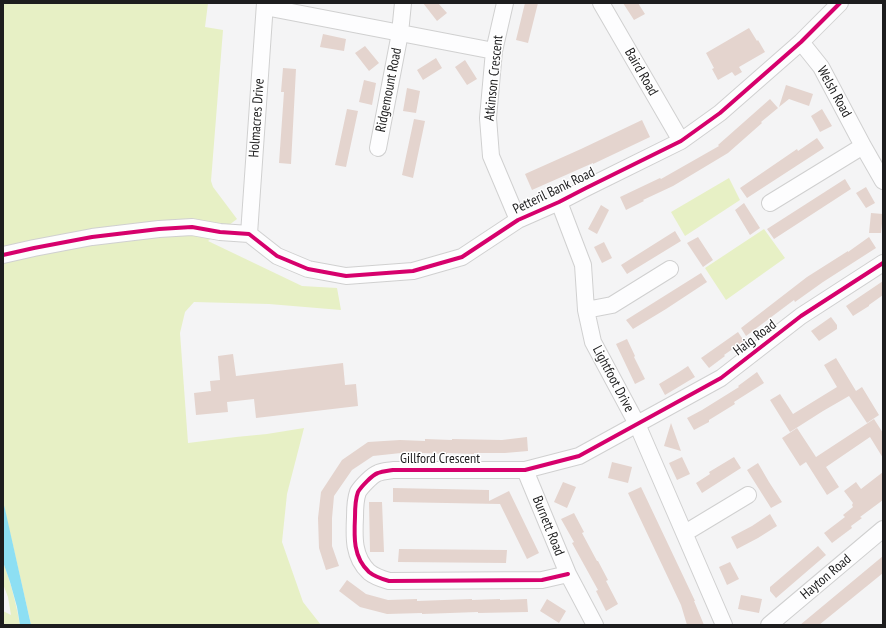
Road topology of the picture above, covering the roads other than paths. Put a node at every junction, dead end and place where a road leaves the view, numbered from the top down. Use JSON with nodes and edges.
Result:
{"nodes":[{"id":1,"x":403,"y":3,"type":"edge"},
{"id":2,"x":505,"y":3,"type":"edge"},
{"id":3,"x":602,"y":3,"type":"edge"},
{"id":4,"x":840,"y":3,"type":"edge"},
{"id":5,"x":265,"y":5,"type":"edge"},
{"id":6,"x":400,"y":33,"type":"junction"},
{"id":7,"x":801,"y":42,"type":"junction"},
{"id":8,"x":494,"y":51,"type":"junction"},
{"id":9,"x":681,"y":141,"type":"junction"},
{"id":10,"x":863,"y":146,"type":"junction"},
{"id":11,"x":378,"y":148,"type":"dead end"},
{"id":12,"x":883,"y":181,"type":"edge"},
{"id":13,"x":559,"y":202,"type":"junction"},
{"id":14,"x":770,"y":203,"type":"dead end"},
{"id":15,"x":518,"y":220,"type":"junction"},
{"id":16,"x":249,"y":234,"type":"junction"},
{"id":17,"x":3,"y":255,"type":"edge"},
{"id":18,"x":883,"y":263,"type":"edge"},
{"id":19,"x":670,"y":269,"type":"dead end"},
{"id":20,"x":586,"y":310,"type":"junction"},
{"id":21,"x":637,"y":424,"type":"junction"},
{"id":22,"x":525,"y":470,"type":"junction"},
{"id":23,"x":748,"y":495,"type":"dead end"},
{"id":24,"x":883,"y":529,"type":"edge"},
{"id":25,"x":685,"y":533,"type":"junction"},
{"id":26,"x":568,"y":574,"type":"junction"},
{"id":27,"x":595,"y":625,"type":"edge"},
{"id":28,"x":724,"y":625,"type":"edge"},
{"id":29,"x":769,"y":625,"type":"edge"}],
"edges":[{"from":1,"to":6,"type":"street","name":"Ridgemount Road"},
{"from":2,"to":8,"type":"street","name":"Atkinson Crescent"},
{"from":3,"to":9,"type":"street","name":"Baird Road"},
{"from":4,"to":7,"type":"street","name":"Petteril Bank Road"},
{"from":5,"to":6,"type":"street","name":"Ridgemount Road"},
{"from":5,"to":16,"type":"street","name":"Holmacres Drive"},
{"from":6,"to":8,"type":"street","name":"Ridgemount Road"},
{"from":6,"to":11,"type":"street","name":"Ridgemount Road"},
{"from":7,"to":9,"type":"street","name":"Petteril Bank Road"},
{"from":7,"to":10,"type":"street","name":"Welsh Road"},
{"from":8,"to":15,"type":"street","name":"Atkinson Crescent"},
{"from":9,"to":13,"type":"street","name":"Petteril Bank Road"},
{"from":10,"to":12,"type":"street","name":"Welsh Road"},
{"from":10,"to":14,"type":"street"},
{"from":13,"to":15,"type":"street","name":"Petteril Bank Road"},
{"from":13,"to":20,"type":"street","name":"Lightfoot Drive"},
{"from":15,"to":16,"type":"street","name":"Petteril Bank Road"},
{"from":16,"to":17,"type":"street"},
{"from":18,"to":21,"type":"street","name":"Haig Road"},
{"from":19,"to":20,"type":"street"},
{"from":20,"to":21,"type":"street","name":"Lightfoot Drive"},
{"from":21,"to":22,"type":"street","name":"Gillford Crescent"},
{"from":21,"to":25,"type":"street","name":"Lightfoot Drive"},
{"from":22,"to":26,"type":"street","name":"Burnett Road"},
{"from":22,"to":26,"type":"street","name":"Gillford Crescent"},
{"from":23,"to":25,"type":"street"},
{"from":24,"to":29,"type":"street","name":"Hayton Road"},
{"from":25,"to":28,"type":"street","name":"Lightfoot Drive"},
{"from":26,"to":27,"type":"street","name":"Burnett Road"}]}
